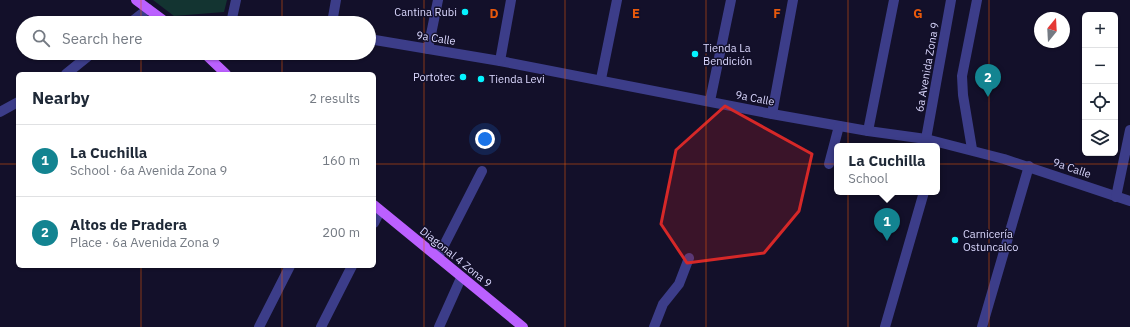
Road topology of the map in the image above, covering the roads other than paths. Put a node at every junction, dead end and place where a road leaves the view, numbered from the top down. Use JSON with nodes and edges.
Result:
{"nodes":[{"id":1,"x":136,"y":0,"type":"edge"},
{"id":2,"x":236,"y":0,"type":"edge"},
{"id":3,"x":336,"y":0,"type":"edge"},
{"id":4,"x":438,"y":0,"type":"edge"},
{"id":5,"x":511,"y":0,"type":"edge"},
{"id":6,"x":617,"y":0,"type":"edge"},
{"id":7,"x":731,"y":0,"type":"edge"},
{"id":8,"x":793,"y":0,"type":"edge"},
{"id":9,"x":894,"y":0,"type":"edge"},
{"id":10,"x":951,"y":0,"type":"edge"},
{"id":11,"x":977,"y":0,"type":"edge"},
{"id":12,"x":148,"y":9,"type":"junction"},
{"id":13,"x":139,"y":16,"type":"edge"},
{"id":14,"x":158,"y":16,"type":"edge"},
{"id":15,"x":233,"y":16,"type":"edge"},
{"id":16,"x":333,"y":16,"type":"edge"},
{"id":17,"x":376,"y":40,"type":"edge"},
{"id":18,"x":428,"y":50,"type":"junction"},
{"id":19,"x":83,"y":60,"type":"edge"},
{"id":20,"x":211,"y":60,"type":"edge"},
{"id":21,"x":500,"y":61,"type":"junction"},
{"id":22,"x":68,"y":72,"type":"edge"},
{"id":23,"x":224,"y":72,"type":"edge"},
{"id":24,"x":601,"y":79,"type":"junction"},
{"id":25,"x":710,"y":101,"type":"junction"},
{"id":26,"x":16,"y":103,"type":"edge"},
{"id":27,"x":0,"y":112,"type":"edge"},
{"id":28,"x":772,"y":114,"type":"junction"},
{"id":29,"x":839,"y":126,"type":"junction"},
{"id":30,"x":1130,"y":130,"type":"edge"},
{"id":31,"x":868,"y":131,"type":"junction"},
{"id":32,"x":926,"y":139,"type":"junction"},
{"id":33,"x":835,"y":143,"type":"edge"},
{"id":34,"x":934,"y":143,"type":"edge"},
{"id":35,"x":834,"y":145,"type":"edge"},
{"id":36,"x":940,"y":145,"type":"edge"},
{"id":37,"x":972,"y":149,"type":"junction"},
{"id":38,"x":829,"y":164,"type":"dead end"},
{"id":39,"x":1029,"y":166,"type":"junction"},
{"id":40,"x":482,"y":171,"type":"dead end"},
{"id":41,"x":923,"y":195,"type":"edge"},
{"id":42,"x":1116,"y":197,"type":"junction"},
{"id":43,"x":1130,"y":201,"type":"edge"},
{"id":44,"x":377,"y":208,"type":"edge"},
{"id":45,"x":438,"y":257,"type":"junction"},
{"id":46,"x":689,"y":258,"type":"dead end"},
{"id":47,"x":289,"y":268,"type":"edge"},
{"id":48,"x":351,"y":268,"type":"edge"},
{"id":49,"x":461,"y":278,"type":"junction"},
{"id":50,"x":260,"y":327,"type":"edge"},
{"id":51,"x":321,"y":327,"type":"edge"},
{"id":52,"x":439,"y":327,"type":"edge"},
{"id":53,"x":523,"y":327,"type":"edge"},
{"id":54,"x":654,"y":327,"type":"edge"},
{"id":55,"x":884,"y":327,"type":"edge"},
{"id":56,"x":982,"y":327,"type":"edge"}],
"edges":[{"from":1,"to":12,"type":"main road"},
{"from":2,"to":15,"type":"street"},
{"from":3,"to":16,"type":"street"},
{"from":4,"to":18,"type":"street"},
{"from":5,"to":21,"type":"street"},
{"from":6,"to":24,"type":"street"},
{"from":7,"to":25,"type":"street"},
{"from":8,"to":28,"type":"street"},
{"from":9,"to":31,"type":"street"},
{"from":10,"to":32,"type":"street","name":"6a Avenida Zona 9"},
{"from":11,"to":37,"type":"street"},
{"from":12,"to":13,"type":"street"},
{"from":12,"to":14,"type":"main road"},
{"from":17,"to":18,"type":"street","name":"9a Calle"},
{"from":18,"to":21,"type":"street","name":"9a Calle"},
{"from":19,"to":22,"type":"street"},
{"from":20,"to":23,"type":"main road"},
{"from":21,"to":24,"type":"street","name":"9a Calle"},
{"from":24,"to":25,"type":"street","name":"9a Calle"},
{"from":25,"to":28,"type":"street","name":"9a Calle"},
{"from":26,"to":27,"type":"street"},
{"from":28,"to":29,"type":"street","name":"9a Calle"},
{"from":29,"to":31,"type":"street","name":"9a Calle"},
{"from":29,"to":33,"type":"street"},
{"from":30,"to":42,"type":"street"},
{"from":31,"to":32,"type":"street","name":"9a Calle"},
{"from":32,"to":34,"type":"street","name":"9a Calle"},
{"from":35,"to":38,"type":"street"},
{"from":36,"to":37,"type":"street","name":"9a Calle"},
{"from":37,"to":39,"type":"street","name":"9a Calle"},
{"from":39,"to":42,"type":"street","name":"9a Calle"},
{"from":39,"to":56,"type":"street"},
{"from":40,"to":45,"type":"street"},
{"from":41,"to":55,"type":"street"},
{"from":42,"to":43,"type":"street","name":"9a Calle"},
{"from":44,"to":45,"type":"main road","name":"Diagonal 4 Zona 9"},
{"from":45,"to":49,"type":"main road","name":"Diagonal 4 Zona 9"},
{"from":46,"to":54,"type":"street"},
{"from":47,"to":50,"type":"street"},
{"from":48,"to":51,"type":"street"},
{"from":49,"to":52,"type":"street"},
{"from":49,"to":53,"type":"main road","name":"Diagonal 4 Zona 9"}]}
